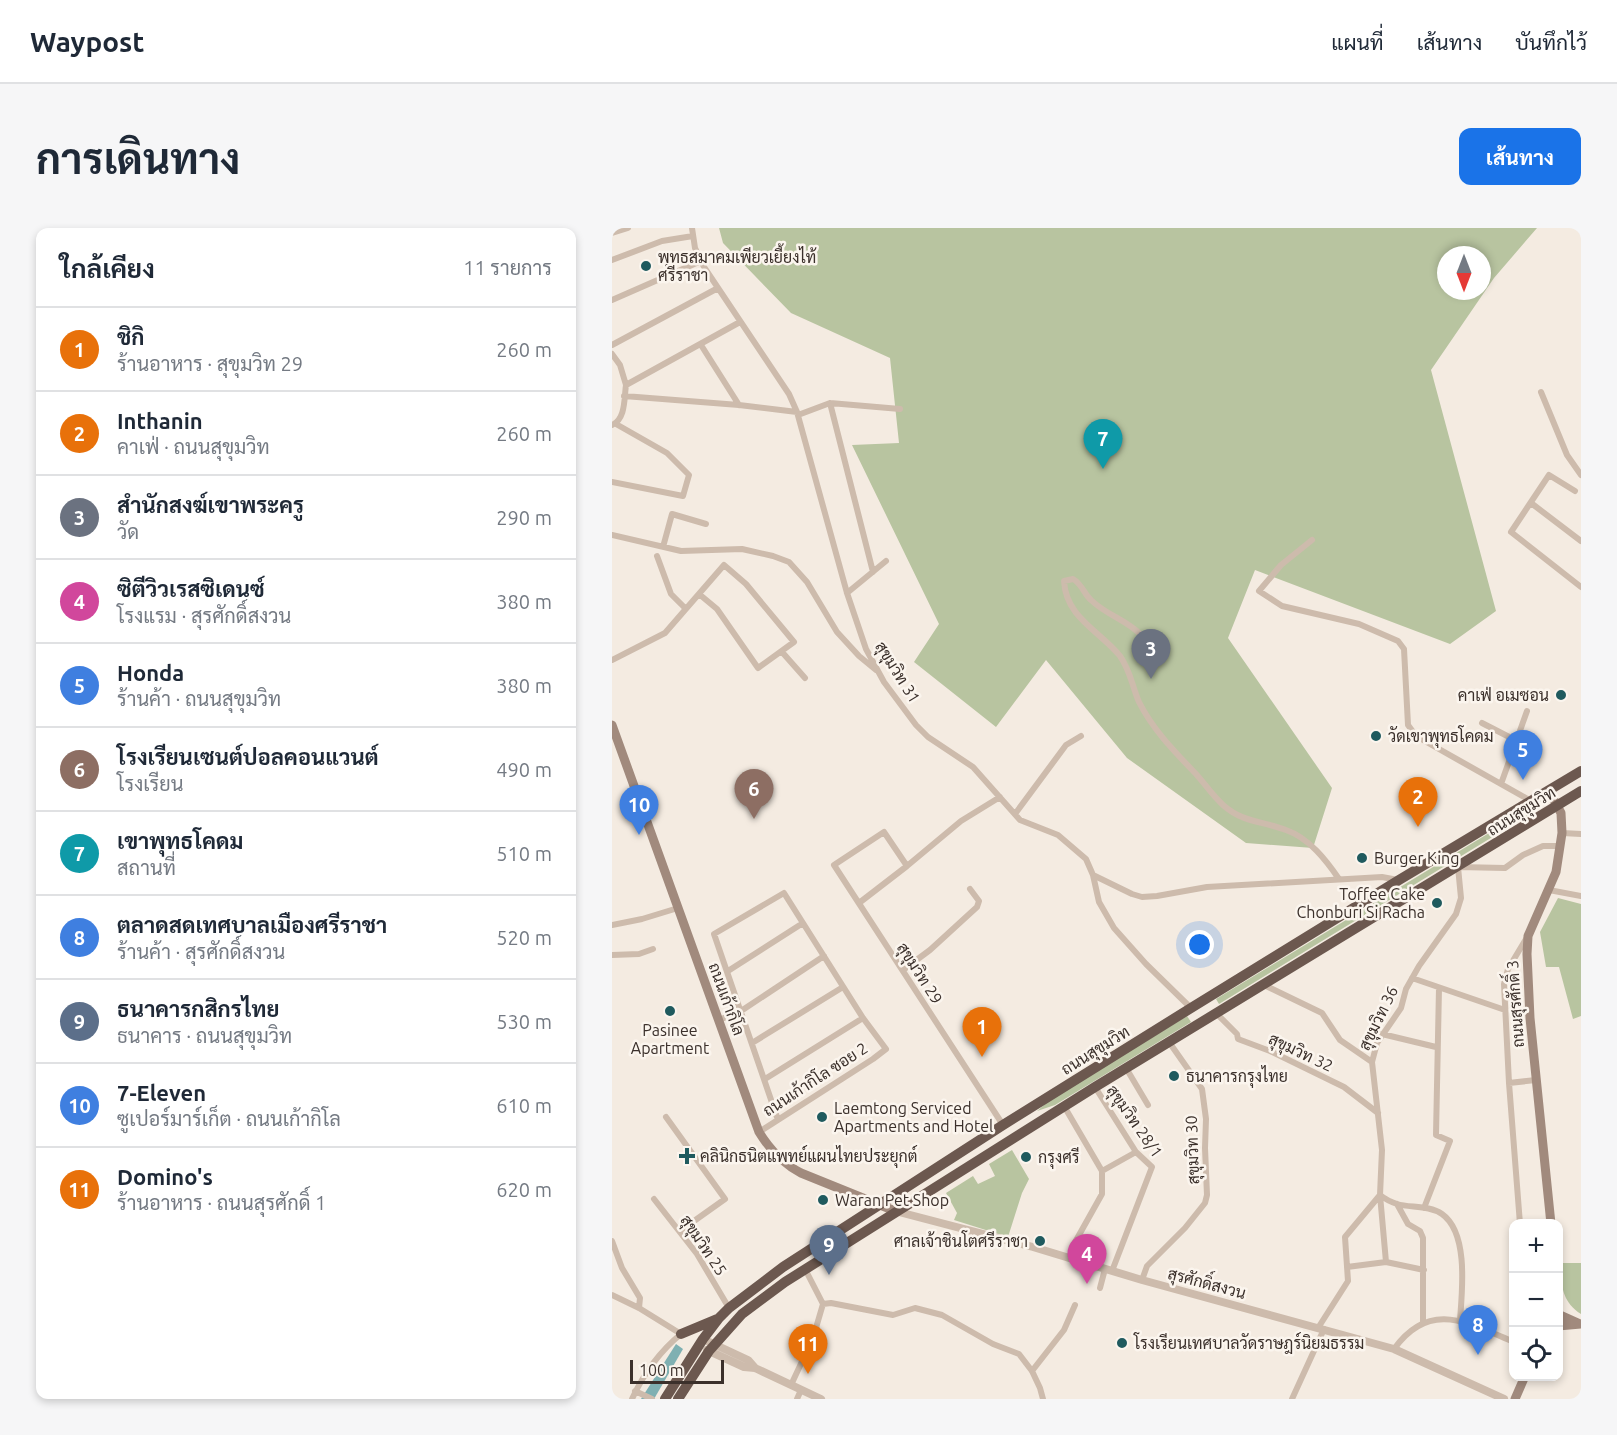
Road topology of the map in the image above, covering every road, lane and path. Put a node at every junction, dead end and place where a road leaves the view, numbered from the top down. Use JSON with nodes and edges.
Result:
{"nodes":[{"id":1,"x":628,"y":228,"type":"edge"},
{"id":2,"x":692,"y":228,"type":"edge"},
{"id":3,"x":612,"y":233,"type":"edge"},
{"id":4,"x":693,"y":236,"type":"junction"},
{"id":5,"x":612,"y":260,"type":"edge"},
{"id":6,"x":701,"y":261,"type":"junction"},
{"id":7,"x":718,"y":288,"type":"junction"},
{"id":8,"x":612,"y":300,"type":"edge"},
{"id":9,"x":740,"y":322,"type":"junction"},
{"id":10,"x":612,"y":345,"type":"edge"},
{"id":11,"x":701,"y":345,"type":"junction"},
{"id":12,"x":612,"y":354,"type":"edge"},
{"id":13,"x":626,"y":385,"type":"junction"},
{"id":14,"x":1541,"y":392,"type":"dead end"},
{"id":15,"x":624,"y":396,"type":"junction"},
{"id":16,"x":830,"y":403,"type":"junction"},
{"id":17,"x":739,"y":405,"type":"junction"},
{"id":18,"x":900,"y":409,"type":"dead end"},
{"id":19,"x":797,"y":413,"type":"junction"},
{"id":20,"x":614,"y":424,"type":"edge"},
{"id":21,"x":1581,"y":475,"type":"edge"},
{"id":22,"x":612,"y":482,"type":"edge"},
{"id":23,"x":1575,"y":490,"type":"dead end"},
{"id":24,"x":1532,"y":503,"type":"junction"},
{"id":25,"x":706,"y":524,"type":"dead end"},
{"id":26,"x":612,"y":535,"type":"edge"},
{"id":27,"x":1312,"y":540,"type":"dead end"},
{"id":28,"x":1581,"y":541,"type":"edge"},
{"id":29,"x":663,"y":547,"type":"junction"},
{"id":30,"x":657,"y":556,"type":"dead end"},
{"id":31,"x":886,"y":561,"type":"dead end"},
{"id":32,"x":873,"y":572,"type":"junction"},
{"id":33,"x":1581,"y":587,"type":"edge"},
{"id":34,"x":847,"y":593,"type":"junction"},
{"id":35,"x":699,"y":594,"type":"junction"},
{"id":36,"x":686,"y":609,"type":"junction"},
{"id":37,"x":1141,"y":635,"type":"dead end"},
{"id":38,"x":782,"y":652,"type":"junction"},
{"id":39,"x":612,"y":660,"type":"edge"},
{"id":40,"x":879,"y":673,"type":"junction"},
{"id":41,"x":805,"y":678,"type":"dead end"},
{"id":42,"x":1527,"y":711,"type":"dead end"},
{"id":43,"x":1482,"y":723,"type":"dead end"},
{"id":44,"x":612,"y":725,"type":"edge"},
{"id":45,"x":1081,"y":736,"type":"dead end"},
{"id":46,"x":1517,"y":741,"type":"junction"},
{"id":47,"x":1581,"y":771,"type":"edge"},
{"id":48,"x":1501,"y":784,"type":"junction"},
{"id":49,"x":1549,"y":791,"type":"junction"},
{"id":50,"x":1581,"y":791,"type":"edge"},
{"id":51,"x":1000,"y":797,"type":"junction"},
{"id":52,"x":1531,"y":802,"type":"junction"},
{"id":53,"x":1558,"y":806,"type":"junction"},
{"id":54,"x":1015,"y":814,"type":"junction"},
{"id":55,"x":1562,"y":833,"type":"junction"},
{"id":56,"x":1581,"y":834,"type":"edge"},
{"id":57,"x":1560,"y":846,"type":"junction"},
{"id":58,"x":907,"y":866,"type":"junction"},
{"id":59,"x":1458,"y":867,"type":"junction"},
{"id":60,"x":1093,"y":875,"type":"junction"},
{"id":61,"x":1339,"y":879,"type":"junction"},
{"id":62,"x":1399,"y":880,"type":"junction"},
{"id":63,"x":970,"y":889,"type":"dead end"},
{"id":64,"x":1549,"y":890,"type":"junction"},
{"id":65,"x":1581,"y":896,"type":"edge"},
{"id":66,"x":859,"y":903,"type":"junction"},
{"id":67,"x":678,"y":908,"type":"junction"},
{"id":68,"x":802,"y":923,"type":"junction"},
{"id":69,"x":612,"y":925,"type":"edge"},
{"id":70,"x":1528,"y":936,"type":"junction"},
{"id":71,"x":653,"y":949,"type":"dead end"},
{"id":72,"x":612,"y":955,"type":"edge"},
{"id":73,"x":824,"y":956,"type":"junction"},
{"id":74,"x":903,"y":970,"type":"junction"},
{"id":75,"x":728,"y":971,"type":"junction"},
{"id":76,"x":1412,"y":978,"type":"junction"},
{"id":77,"x":1263,"y":985,"type":"junction"},
{"id":78,"x":843,"y":987,"type":"junction"},
{"id":79,"x":1439,"y":988,"type":"junction"},
{"id":80,"x":1191,"y":1008,"type":"junction"},
{"id":81,"x":1505,"y":1010,"type":"junction"},
{"id":82,"x":741,"y":1011,"type":"junction"},
{"id":83,"x":1216,"y":1013,"type":"junction"},
{"id":84,"x":863,"y":1018,"type":"junction"},
{"id":85,"x":719,"y":1020,"type":"junction"},
{"id":86,"x":1382,"y":1034,"type":"junction"},
{"id":87,"x":1169,"y":1042,"type":"junction"},
{"id":88,"x":752,"y":1043,"type":"junction"},
{"id":89,"x":1436,"y":1047,"type":"junction"},
{"id":90,"x":1372,"y":1062,"type":"junction"},
{"id":91,"x":1126,"y":1068,"type":"junction"},
{"id":92,"x":765,"y":1079,"type":"junction"},
{"id":93,"x":1536,"y":1080,"type":"junction"},
{"id":94,"x":1509,"y":1083,"type":"junction"},
{"id":95,"x":1095,"y":1087,"type":"junction"},
{"id":96,"x":1148,"y":1105,"type":"dead end"},
{"id":97,"x":1064,"y":1106,"type":"junction"},
{"id":98,"x":1378,"y":1114,"type":"junction"},
{"id":99,"x":666,"y":1117,"type":"dead end"},
{"id":100,"x":778,"y":1120,"type":"junction"},
{"id":101,"x":1003,"y":1125,"type":"junction"},
{"id":102,"x":759,"y":1132,"type":"junction"},
{"id":103,"x":1136,"y":1152,"type":"junction"},
{"id":104,"x":1102,"y":1171,"type":"junction"},
{"id":105,"x":1380,"y":1195,"type":"junction"},
{"id":106,"x":654,"y":1198,"type":"dead end"},
{"id":107,"x":1397,"y":1204,"type":"junction"},
{"id":108,"x":880,"y":1206,"type":"junction"},
{"id":109,"x":1424,"y":1208,"type":"junction"},
{"id":110,"x":896,"y":1211,"type":"junction"},
{"id":111,"x":1520,"y":1219,"type":"edge"},
{"id":112,"x":1550,"y":1219,"type":"edge"},
{"id":113,"x":680,"y":1232,"type":"junction"},
{"id":114,"x":612,"y":1241,"type":"edge"},
{"id":115,"x":1070,"y":1259,"type":"junction"},
{"id":116,"x":612,"y":1261,"type":"edge"},
{"id":117,"x":1386,"y":1262,"type":"junction"},
{"id":118,"x":1347,"y":1267,"type":"junction"},
{"id":119,"x":622,"y":1268,"type":"junction"},
{"id":120,"x":806,"y":1269,"type":"junction"},
{"id":121,"x":1108,"y":1270,"type":"junction"},
{"id":122,"x":1424,"y":1270,"type":"junction"},
{"id":123,"x":1142,"y":1280,"type":"junction"},
{"id":124,"x":1100,"y":1288,"type":"dead end"},
{"id":125,"x":612,"y":1295,"type":"edge"},
{"id":126,"x":823,"y":1304,"type":"junction"},
{"id":127,"x":1075,"y":1305,"type":"dead end"},
{"id":128,"x":639,"y":1308,"type":"junction"},
{"id":129,"x":729,"y":1308,"type":"junction"},
{"id":130,"x":1563,"y":1316,"type":"edge"},
{"id":131,"x":719,"y":1318,"type":"junction"},
{"id":132,"x":1460,"y":1320,"type":"junction"},
{"id":133,"x":1423,"y":1323,"type":"junction"},
{"id":134,"x":1581,"y":1324,"type":"edge"},
{"id":135,"x":1563,"y":1325,"type":"edge"},
{"id":136,"x":1321,"y":1329,"type":"junction"},
{"id":137,"x":681,"y":1334,"type":"junction"},
{"id":138,"x":1509,"y":1340,"type":"edge"},
{"id":139,"x":701,"y":1342,"type":"junction"},
{"id":140,"x":712,"y":1348,"type":"junction"},
{"id":141,"x":1394,"y":1349,"type":"junction"},
{"id":142,"x":1032,"y":1371,"type":"junction"},
{"id":143,"x":1523,"y":1381,"type":"edge"},
{"id":144,"x":791,"y":1385,"type":"junction"},
{"id":145,"x":801,"y":1390,"type":"junction"},
{"id":146,"x":639,"y":1392,"type":"junction"},
{"id":147,"x":632,"y":1399,"type":"edge"},
{"id":148,"x":652,"y":1399,"type":"edge"},
{"id":149,"x":665,"y":1399,"type":"edge"},
{"id":150,"x":678,"y":1399,"type":"edge"},
{"id":151,"x":797,"y":1399,"type":"edge"},
{"id":152,"x":821,"y":1399,"type":"edge"},
{"id":153,"x":1043,"y":1399,"type":"edge"},
{"id":154,"x":1292,"y":1399,"type":"edge"},
{"id":155,"x":1504,"y":1399,"type":"edge"},
{"id":156,"x":1515,"y":1399,"type":"edge"}],
"edges":[{"from":1,"to":3,"type":"street"},
{"from":2,"to":4,"type":"street","name":"สุขุมวิท 31"},
{"from":4,"to":5,"type":"street"},
{"from":4,"to":6,"type":"street","name":"สุขุมวิท 31"},
{"from":6,"to":7,"type":"street","name":"สุขุมวิท 31"},
{"from":6,"to":8,"type":"street"},
{"from":7,"to":9,"type":"street","name":"สุขุมวิท 31"},
{"from":7,"to":10,"type":"street"},
{"from":9,"to":11,"type":"street"},
{"from":9,"to":19,"type":"street","name":"สุขุมวิท 31"},
{"from":11,"to":13,"type":"street"},
{"from":11,"to":17,"type":"street"},
{"from":12,"to":13,"type":"street"},
{"from":13,"to":15,"type":"street"},
{"from":14,"to":21,"type":"street"},
{"from":15,"to":17,"type":"street"},
{"from":15,"to":20,"type":"street"},
{"from":16,"to":18,"type":"street"},
{"from":16,"to":19,"type":"street"},
{"from":16,"to":32,"type":"street"},
{"from":17,"to":19,"type":"street"},
{"from":19,"to":34,"type":"street","name":"สุขุมวิท 31"},
{"from":20,"to":22,"type":"street"},
{"from":23,"to":24,"type":"street"},
{"from":24,"to":28,"type":"street"},
{"from":24,"to":33,"type":"street"},
{"from":25,"to":29,"type":"street"},
{"from":26,"to":29,"type":"street"},
{"from":27,"to":48,"type":"street"},
{"from":29,"to":40,"type":"street"},
{"from":30,"to":36,"type":"street"},
{"from":31,"to":32,"type":"street"},
{"from":32,"to":34,"type":"street"},
{"from":34,"to":40,"type":"street","name":"สุขุมวิท 31"},
{"from":35,"to":36,"type":"street"},
{"from":35,"to":38,"type":"street"},
{"from":35,"to":38,"type":"street"},
{"from":36,"to":39,"type":"street"},
{"from":37,"to":61,"type":"street"},
{"from":38,"to":41,"type":"street"},
{"from":40,"to":51,"type":"street","name":"สุขุมวิท 31"},
{"from":42,"to":46,"type":"street"},
{"from":43,"to":46,"type":"street"},
{"from":44,"to":67,"type":"main road","name":"ถนนเก้ากิโล"},
{"from":45,"to":54,"type":"street"},
{"from":46,"to":48,"type":"street"},
{"from":47,"to":49,"type":"highway","name":"ถนนสุขุมวิท"},
{"from":48,"to":52,"type":"street"},
{"from":49,"to":52,"type":"highway","name":"ถนนสุขุมวิท"},
{"from":49,"to":53,"type":"main road","name":"ถนนสุรศักดิ์ 3"},
{"from":50,"to":53,"type":"highway","name":"ถนนสุขุมวิท"},
{"from":51,"to":54,"type":"street","name":"สุขุมวิท 31"},
{"from":51,"to":58,"type":"street"},
{"from":52,"to":62,"type":"highway","name":"ถนนสุขุมวิท"},
{"from":53,"to":55,"type":"main road","name":"ถนนสุรศักดิ์ 3"},
{"from":53,"to":59,"type":"highway","name":"ถนนสุขุมวิท"},
{"from":54,"to":60,"type":"street","name":"สุขุมวิท 31"},
{"from":55,"to":56,"type":"street"},
{"from":55,"to":57,"type":"main road","name":"ถนนสุรศักดิ์ 3"},
{"from":57,"to":59,"type":"street"},
{"from":57,"to":64,"type":"main road","name":"ถนนสุรศักดิ์ 3"},
{"from":58,"to":66,"type":"street"},
{"from":58,"to":66,"type":"street","name":"สุขุมวิท 29"},
{"from":59,"to":76,"type":"street","name":"สุขุมวิท 36"},
{"from":59,"to":77,"type":"highway","name":"ถนนสุขุมวิท"},
{"from":60,"to":61,"type":"street"},
{"from":60,"to":80,"type":"street","name":"สุขุมวิท 31"},
{"from":61,"to":62,"type":"street"},
{"from":62,"to":80,"type":"highway","name":"ถนนสุขุมวิท"},
{"from":63,"to":74,"type":"street"},
{"from":64,"to":65,"type":"street"},
{"from":64,"to":70,"type":"main road","name":"ถนนสุรศักดิ์ 3"},
{"from":66,"to":74,"type":"street","name":"สุขุมวิท 29"},
{"from":67,"to":69,"type":"street"},
{"from":67,"to":85,"type":"main road","name":"ถนนเก้ากิโล"},
{"from":68,"to":73,"type":"street"},
{"from":68,"to":75,"type":"street"},
{"from":68,"to":75,"type":"street"},
{"from":70,"to":81,"type":"street"},
{"from":70,"to":93,"type":"main road","name":"ถนนสุรศักดิ์ 3"},
{"from":71,"to":72,"type":"street"},
{"from":73,"to":78,"type":"street"},
{"from":73,"to":82,"type":"street"},
{"from":74,"to":101,"type":"street","name":"สุขุมวิท 29"},
{"from":75,"to":82,"type":"street"},
{"from":76,"to":79,"type":"street"},
{"from":76,"to":86,"type":"street","name":"สุขุมวิท 36"},
{"from":77,"to":83,"type":"highway","name":"ถนนสุขุมวิท"},
{"from":77,"to":90,"type":"street"},
{"from":78,"to":84,"type":"street"},
{"from":78,"to":88,"type":"street"},
{"from":79,"to":81,"type":"street"},
{"from":79,"to":89,"type":"street"},
{"from":80,"to":101,"type":"highway","name":"ถนนสุขุมวิท"},
{"from":81,"to":94,"type":"street"},
{"from":82,"to":85,"type":"street"},
{"from":82,"to":88,"type":"street"},
{"from":83,"to":87,"type":"highway","name":"ถนนสุขุมวิท"},
{"from":83,"to":98,"type":"street","name":"สุขุมวิท 32"},
{"from":84,"to":92,"type":"street"},
{"from":84,"to":100,"type":"street","name":"ถนนเก้ากิโล ซอย 2"},
{"from":85,"to":102,"type":"main road","name":"ถนนเก้ากิโล"},
{"from":86,"to":89,"type":"street"},
{"from":86,"to":90,"type":"street","name":"สุขุมวิท 36"},
{"from":87,"to":91,"type":"highway","name":"ถนนสุขุมวิท"},
{"from":87,"to":123,"type":"street","name":"สุขุมวิท 30"},
{"from":88,"to":92,"type":"street"},
{"from":89,"to":109,"type":"street"},
{"from":90,"to":98,"type":"street","name":"สุขุมวิท 36"},
{"from":91,"to":95,"type":"highway","name":"ถนนสุขุมวิท"},
{"from":91,"to":96,"type":"street"},
{"from":92,"to":100,"type":"street"},
{"from":93,"to":94,"type":"street"},
{"from":93,"to":112,"type":"main road","name":"ถนนสุรศักดิ์ 3"},
{"from":94,"to":111,"type":"street"},
{"from":95,"to":97,"type":"highway","name":"ถนนสุขุมวิท"},
{"from":95,"to":103,"type":"street","name":"สุขุมวิท 28/1"},
{"from":97,"to":104,"type":"street"},
{"from":97,"to":110,"type":"highway","name":"ถนนสุขุมวิท"},
{"from":98,"to":105,"type":"street","name":"สุขุมวิท 36"},
{"from":99,"to":113,"type":"street"},
{"from":100,"to":102,"type":"street","name":"ถนนเก้ากิโล ซอย 2"},
{"from":101,"to":108,"type":"highway","name":"ถนนสุขุมวิท"},
{"from":102,"to":108,"type":"main road","name":"ถนนเก้ากิโล"},
{"from":103,"to":104,"type":"street"},
{"from":103,"to":121,"type":"street","name":"สุขุมวิท 28/1"},
{"from":104,"to":115,"type":"street"},
{"from":105,"to":107,"type":"street"},
{"from":105,"to":117,"type":"street","name":"สุขุมวิท 36"},
{"from":105,"to":118,"type":"street"},
{"from":106,"to":113,"type":"street","name":"สุขุมวิท 25"},
{"from":107,"to":109,"type":"street"},
{"from":107,"to":122,"type":"street"},
{"from":108,"to":110,"type":"main road","name":"ถนนเก้ากิโล"},
{"from":108,"to":129,"type":"highway","name":"ถนนสุขุมวิท"},
{"from":109,"to":132,"type":"street"},
{"from":110,"to":115,"type":"street","name":"สุรศักดิ์สงวน"},
{"from":110,"to":120,"type":"highway","name":"ถนนสุขุมวิท"},
{"from":113,"to":129,"type":"street","name":"สุขุมวิท 25"},
{"from":114,"to":119,"type":"street"},
{"from":115,"to":121,"type":"street","name":"สุรศักดิ์สงวน"},
{"from":116,"to":119,"type":"street"},
{"from":117,"to":118,"type":"street"},
{"from":117,"to":122,"type":"street"},
{"from":118,"to":136,"type":"street"},
{"from":119,"to":128,"type":"street"},
{"from":120,"to":126,"type":"street"},
{"from":120,"to":140,"type":"highway","name":"ถนนสุขุมวิท"},
{"from":121,"to":123,"type":"street","name":"สุรศักดิ์สงวน"},
{"from":121,"to":124,"type":"street"},
{"from":122,"to":133,"type":"street"},
{"from":123,"to":136,"type":"street","name":"สุรศักดิ์สงวน"},
{"from":125,"to":128,"type":"street"},
{"from":126,"to":142,"type":"street"},
{"from":126,"to":144,"type":"street"},
{"from":127,"to":142,"type":"street"},
{"from":128,"to":137,"type":"street"},
{"from":129,"to":131,"type":"highway","name":"ถนนสุขุมวิท"},
{"from":130,"to":134,"type":"main road"},
{"from":131,"to":137,"type":"highway"},
{"from":131,"to":139,"type":"highway","name":"ถนนสุขุมวิท"},
{"from":132,"to":133,"type":"street"},
{"from":132,"to":138,"type":"street"},
{"from":133,"to":141,"type":"street"},
{"from":134,"to":135,"type":"main road"},
{"from":136,"to":141,"type":"street","name":"สุรศักดิ์สงวน"},
{"from":136,"to":154,"type":"street"},
{"from":137,"to":146,"type":"street"},
{"from":139,"to":140,"type":"street"},
{"from":139,"to":149,"type":"highway","name":"ถนนสุขุมวิท"},
{"from":140,"to":144,"type":"street"},
{"from":140,"to":150,"type":"highway","name":"ถนนสุขุมวิท"},
{"from":141,"to":155,"type":"street","name":"สุรศักดิ์สงวน"},
{"from":142,"to":153,"type":"street"},
{"from":143,"to":156,"type":"main road"},
{"from":144,"to":145,"type":"street"},
{"from":145,"to":151,"type":"street"},
{"from":145,"to":152,"type":"street"},
{"from":146,"to":147,"type":"street"},
{"from":146,"to":148,"type":"street"}]}
